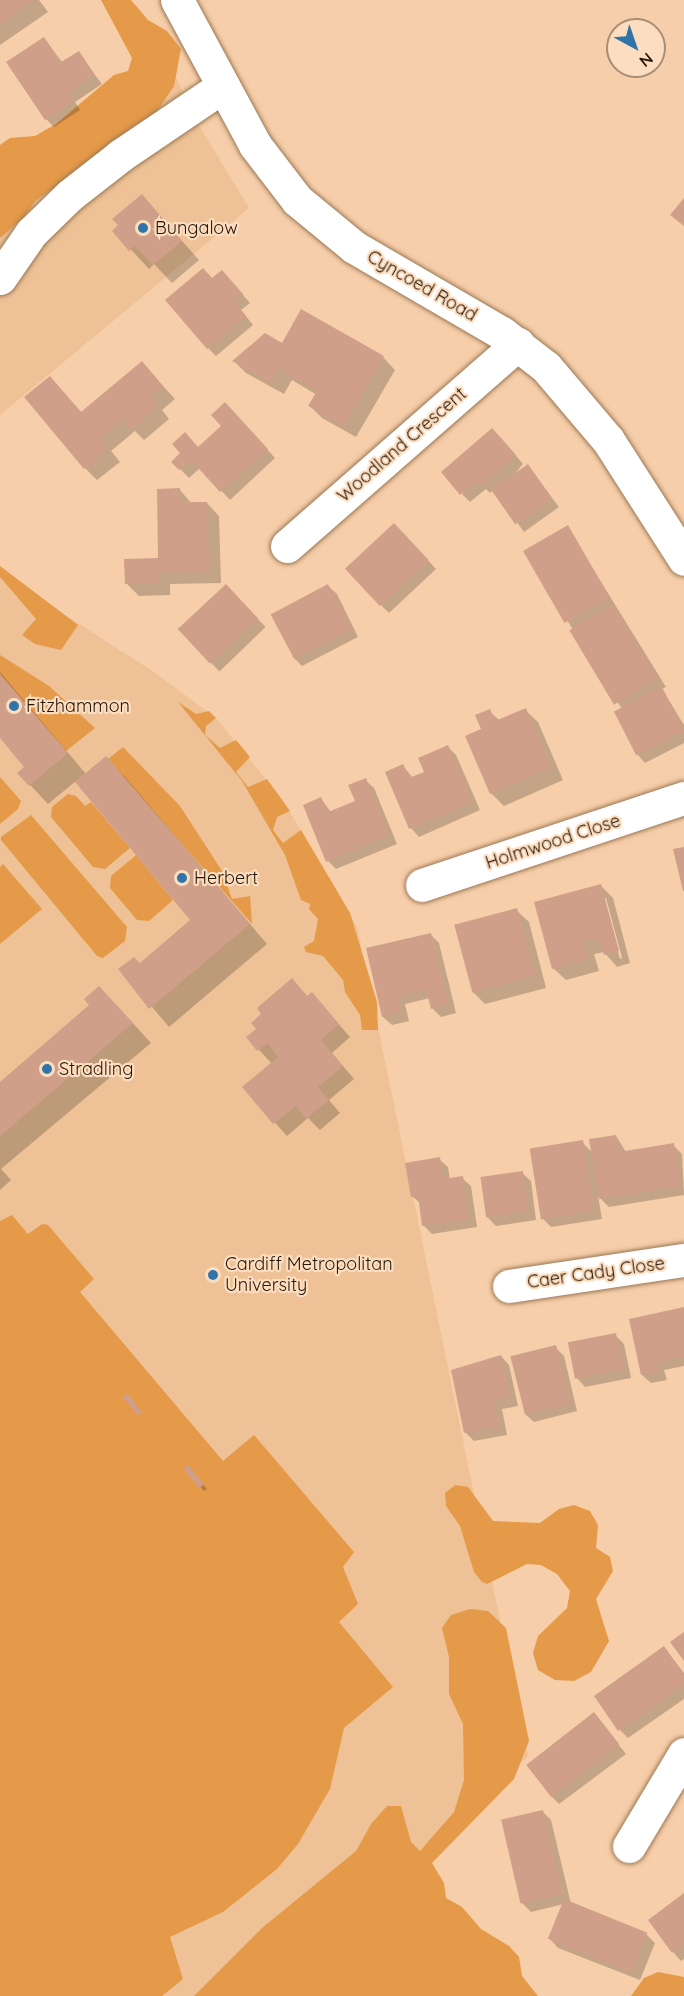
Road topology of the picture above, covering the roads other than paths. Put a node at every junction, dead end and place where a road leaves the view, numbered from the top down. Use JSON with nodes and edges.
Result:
{"nodes":[{"id":1,"x":177,"y":0,"type":"edge"},
{"id":2,"x":223,"y":86,"type":"junction"},
{"id":3,"x":0,"y":278,"type":"edge"},
{"id":4,"x":518,"y":344,"type":"junction"},
{"id":5,"x":287,"y":546,"type":"dead end"},
{"id":6,"x":684,"y":559,"type":"edge"},
{"id":7,"x":684,"y":798,"type":"edge"},
{"id":8,"x":423,"y":885,"type":"dead end"},
{"id":9,"x":684,"y":1260,"type":"edge"},
{"id":10,"x":509,"y":1286,"type":"dead end"},
{"id":11,"x":684,"y":1754,"type":"edge"},
{"id":12,"x":629,"y":1846,"type":"dead end"}],
"edges":[{"from":1,"to":2,"type":"street","name":"Cyncoed Road"},
{"from":2,"to":3,"type":"street"},
{"from":2,"to":4,"type":"street","name":"Cyncoed Road"},
{"from":4,"to":5,"type":"street","name":"Woodland Crescent"},
{"from":4,"to":6,"type":"street","name":"Cyncoed Road"},
{"from":7,"to":8,"type":"street","name":"Holmwood Close"},
{"from":9,"to":10,"type":"street","name":"Caer Cady Close"},
{"from":11,"to":12,"type":"street"}]}
